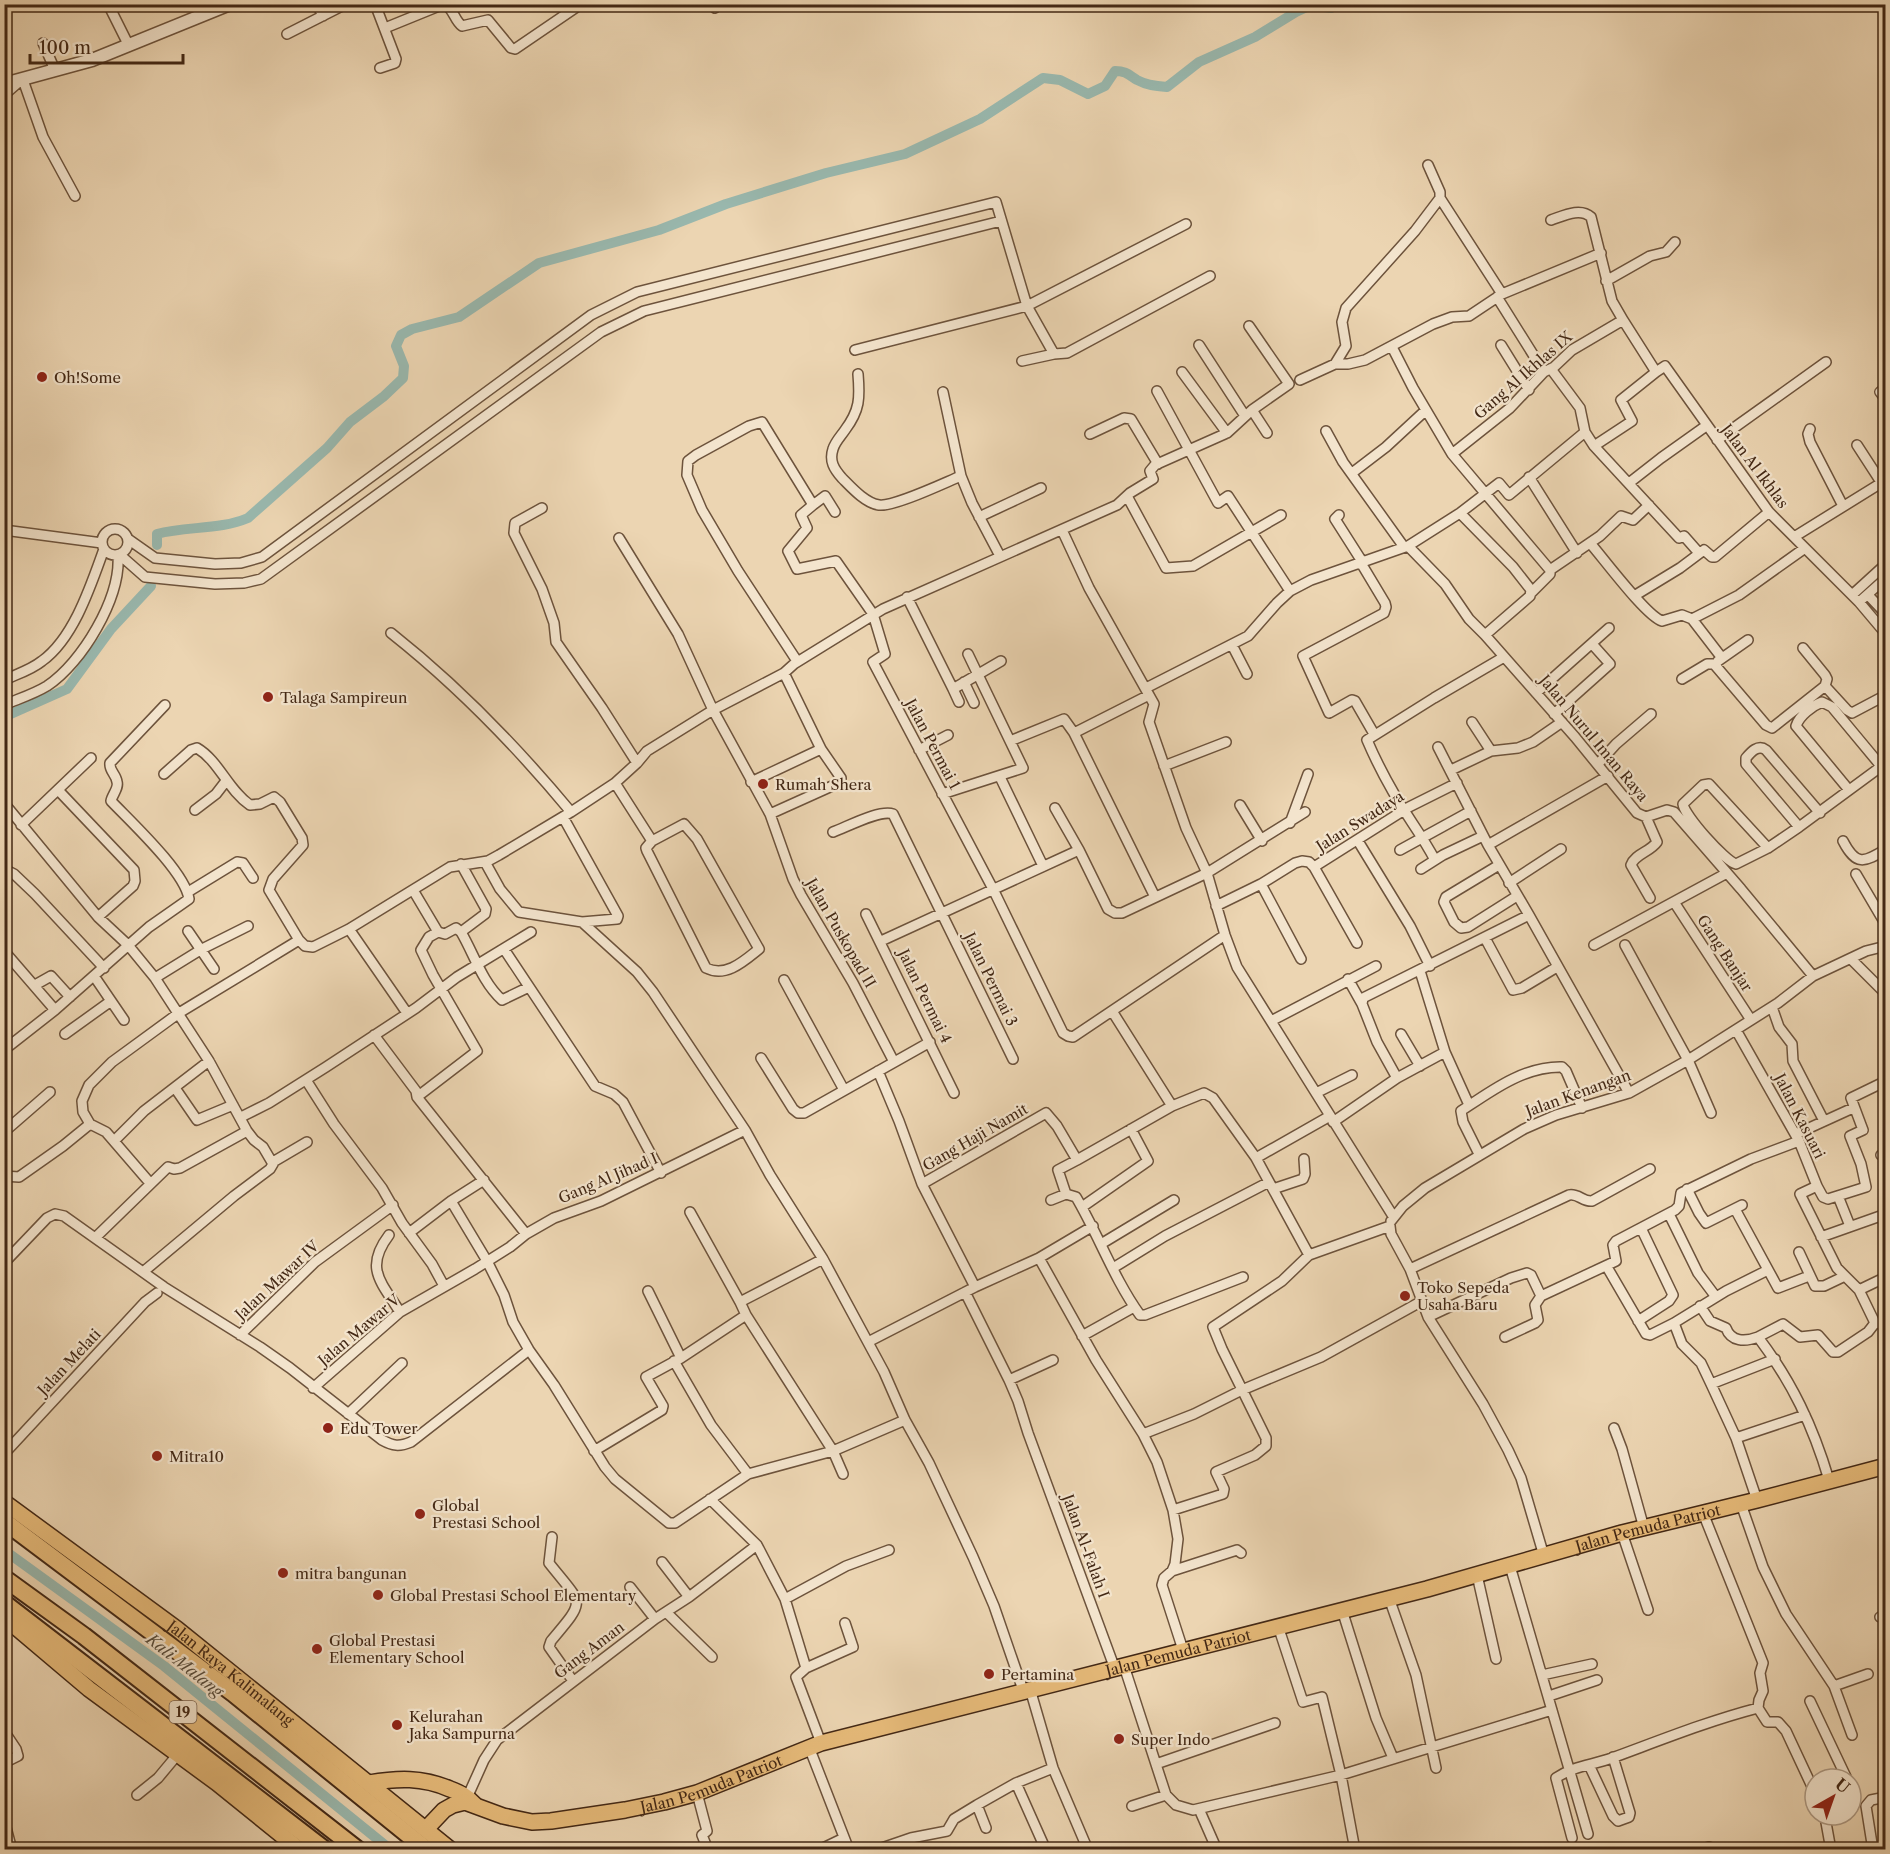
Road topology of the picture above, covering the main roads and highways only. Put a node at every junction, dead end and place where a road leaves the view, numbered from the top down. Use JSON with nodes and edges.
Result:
{"nodes":[{"id":1,"x":1886,"y":1466,"type":"edge"},
{"id":2,"x":4,"y":1502,"type":"edge"},
{"id":3,"x":4,"y":1521,"type":"edge"},
{"id":4,"x":4,"y":1578,"type":"edge"},
{"id":5,"x":4,"y":1603,"type":"edge"},
{"id":6,"x":6,"y":1621,"type":"edge"},
{"id":7,"x":369,"y":1783,"type":"junction"},
{"id":8,"x":469,"y":1801,"type":"junction"},
{"id":9,"x":426,"y":1829,"type":"junction"},
{"id":10,"x":300,"y":1850,"type":"edge"},
{"id":11,"x":325,"y":1850,"type":"edge"},
{"id":12,"x":358,"y":1850,"type":"edge"},
{"id":13,"x":428,"y":1850,"type":"edge"},
{"id":14,"x":451,"y":1850,"type":"edge"}],
"edges":[{"from":1,"to":8,"type":"main road","name":"Jalan Pemuda Patriot"},
{"from":2,"to":7,"type":"main road","name":"Jalan Raya Kalimalang"},
{"from":3,"to":13,"type":"highway"},
{"from":4,"to":12,"type":"highway","number":"19"},
{"from":5,"to":11,"type":"highway"},
{"from":6,"to":10,"type":"main road"},
{"from":7,"to":8,"type":"main road","name":"Jalan Pemuda Patriot"},
{"from":7,"to":9,"type":"main road","name":"Jalan Raya Kalimalang"},
{"from":8,"to":9,"type":"main road"},
{"from":9,"to":14,"type":"main road","name":"Jalan Raya Kalimalang"}]}
